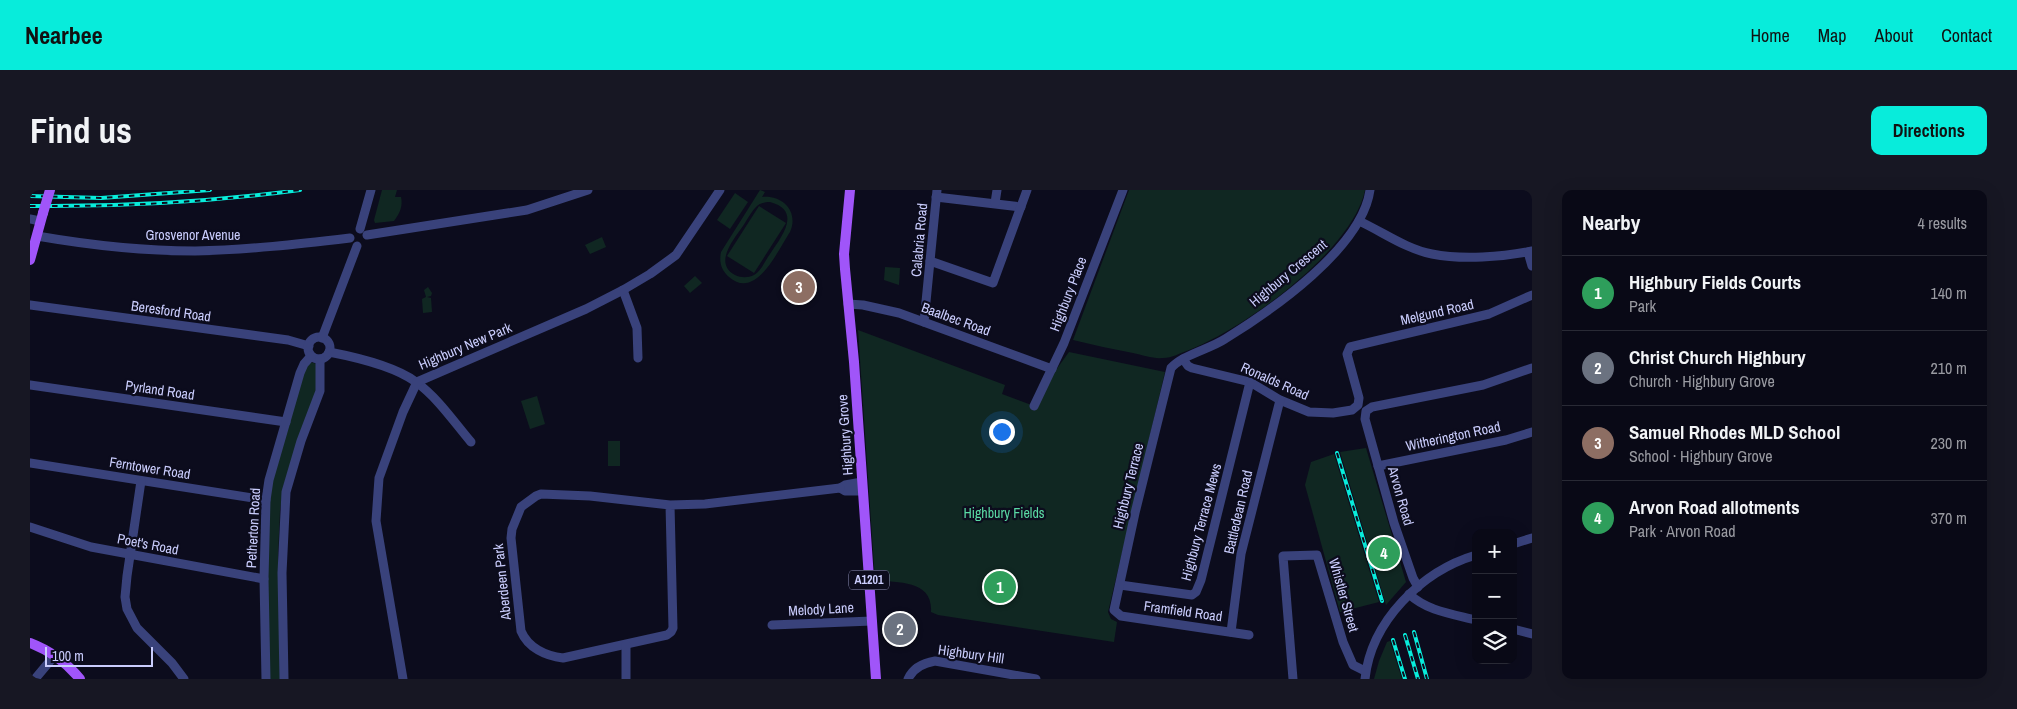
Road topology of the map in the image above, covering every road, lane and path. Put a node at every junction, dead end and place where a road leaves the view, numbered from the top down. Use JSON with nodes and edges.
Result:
{"nodes":[{"id":1,"x":50,"y":190,"type":"edge"},
{"id":2,"x":371,"y":190,"type":"edge"},
{"id":3,"x":588,"y":190,"type":"edge"},
{"id":4,"x":850,"y":190,"type":"edge"},
{"id":5,"x":997,"y":190,"type":"edge"},
{"id":6,"x":1027,"y":190,"type":"edge"},
{"id":7,"x":1122,"y":190,"type":"edge"},
{"id":8,"x":1370,"y":190,"type":"edge"},
{"id":9,"x":719,"y":191,"type":"edge"},
{"id":10,"x":937,"y":194,"type":"edge"},
{"id":11,"x":995,"y":203,"type":"junction"},
{"id":12,"x":1021,"y":208,"type":"junction"},
{"id":13,"x":38,"y":217,"type":"edge"},
{"id":14,"x":1359,"y":220,"type":"junction"},
{"id":15,"x":363,"y":232,"type":"junction"},
{"id":16,"x":37,"y":236,"type":"junction"},
{"id":17,"x":350,"y":238,"type":"junction"},
{"id":18,"x":357,"y":246,"type":"junction"},
{"id":19,"x":1530,"y":252,"type":"edge"},
{"id":20,"x":30,"y":260,"type":"edge"},
{"id":21,"x":930,"y":261,"type":"junction"},
{"id":22,"x":1532,"y":266,"type":"edge"},
{"id":23,"x":623,"y":290,"type":"junction"},
{"id":24,"x":1532,"y":295,"type":"edge"},
{"id":25,"x":848,"y":304,"type":"junction"},
{"id":26,"x":30,"y":305,"type":"edge"},
{"id":27,"x":924,"y":322,"type":"junction"},
{"id":28,"x":322,"y":338,"type":"junction"},
{"id":29,"x":308,"y":346,"type":"junction"},
{"id":30,"x":329,"y":352,"type":"junction"},
{"id":31,"x":316,"y":357,"type":"junction"},
{"id":32,"x":638,"y":358,"type":"dead end"},
{"id":33,"x":1183,"y":359,"type":"junction"},
{"id":34,"x":1171,"y":368,"type":"joint"},
{"id":35,"x":1532,"y":368,"type":"edge"},
{"id":36,"x":1052,"y":369,"type":"junction"},
{"id":37,"x":416,"y":382,"type":"junction"},
{"id":38,"x":1250,"y":382,"type":"junction"},
{"id":39,"x":30,"y":385,"type":"edge"},
{"id":40,"x":1280,"y":400,"type":"junction"},
{"id":41,"x":1358,"y":405,"type":"joint"},
{"id":42,"x":1034,"y":406,"type":"dead end"},
{"id":43,"x":286,"y":422,"type":"junction"},
{"id":44,"x":1532,"y":432,"type":"edge"},
{"id":45,"x":471,"y":442,"type":"dead end"},
{"id":46,"x":30,"y":463,"type":"edge"},
{"id":47,"x":1378,"y":466,"type":"junction"},
{"id":48,"x":141,"y":481,"type":"junction"},
{"id":49,"x":862,"y":486,"type":"junction"},
{"id":50,"x":266,"y":500,"type":"junction"},
{"id":51,"x":670,"y":505,"type":"junction"},
{"id":52,"x":30,"y":527,"type":"edge"},
{"id":53,"x":1532,"y":538,"type":"edge"},
{"id":54,"x":1517,"y":543,"type":"edge"},
{"id":55,"x":130,"y":555,"type":"junction"},
{"id":56,"x":1472,"y":557,"type":"edge"},
{"id":57,"x":264,"y":579,"type":"junction"},
{"id":58,"x":1120,"y":585,"type":"junction"},
{"id":59,"x":1418,"y":586,"type":"junction"},
{"id":60,"x":1409,"y":594,"type":"junction"},
{"id":61,"x":1114,"y":610,"type":"joint"},
{"id":62,"x":1472,"y":619,"type":"edge"},
{"id":63,"x":872,"y":621,"type":"junction"},
{"id":64,"x":772,"y":625,"type":"dead end"},
{"id":65,"x":1517,"y":630,"type":"edge"},
{"id":66,"x":1231,"y":632,"type":"junction"},
{"id":67,"x":1532,"y":634,"type":"edge"},
{"id":68,"x":1249,"y":635,"type":"dead end"},
{"id":69,"x":30,"y":643,"type":"edge"},
{"id":70,"x":626,"y":645,"type":"junction"},
{"id":71,"x":56,"y":655,"type":"junction"},
{"id":72,"x":1365,"y":675,"type":"edge"},
{"id":73,"x":35,"y":679,"type":"edge"},
{"id":74,"x":80,"y":679,"type":"edge"},
{"id":75,"x":184,"y":679,"type":"edge"},
{"id":76,"x":266,"y":679,"type":"edge"},
{"id":77,"x":284,"y":679,"type":"edge"},
{"id":78,"x":403,"y":679,"type":"edge"},
{"id":79,"x":626,"y":679,"type":"edge"},
{"id":80,"x":876,"y":679,"type":"edge"},
{"id":81,"x":908,"y":679,"type":"edge"},
{"id":82,"x":1036,"y":679,"type":"edge"},
{"id":83,"x":1293,"y":679,"type":"edge"}],
"edges":[{"from":1,"to":13,"type":"main road","bridge":true},
{"from":2,"to":15,"type":"street"},
{"from":3,"to":15,"type":"street"},
{"from":4,"to":25,"type":"main road","name":"Highbury Grove","number":"A1201"},
{"from":5,"to":11,"type":"street"},
{"from":6,"to":12,"type":"street"},
{"from":7,"to":36,"type":"street","name":"Highbury Place"},
{"from":8,"to":14,"type":"street","name":"Highbury Crescent"},
{"from":9,"to":23,"type":"street","name":"Highbury New Park"},
{"from":10,"to":11,"type":"street"},
{"from":10,"to":21,"type":"street","name":"Calabria Road"},
{"from":11,"to":12,"type":"street"},
{"from":12,"to":21,"type":"street"},
{"from":13,"to":16,"type":"main road"},
{"from":14,"to":19,"type":"street"},
{"from":14,"to":33,"type":"street","name":"Highbury Crescent"},
{"from":15,"to":17,"type":"street"},
{"from":15,"to":18,"type":"street"},
{"from":16,"to":17,"type":"street","name":"Grosvenor Avenue"},
{"from":16,"to":20,"type":"main road"},
{"from":17,"to":18,"type":"street"},
{"from":18,"to":28,"type":"street"},
{"from":19,"to":22,"type":"street"},
{"from":21,"to":27,"type":"street","name":"Calabria Road"},
{"from":23,"to":32,"type":"street"},
{"from":23,"to":37,"type":"street","name":"Highbury New Park"},
{"from":24,"to":41,"type":"street","name":"Melgund Road"},
{"from":25,"to":27,"type":"street","name":"Baalbec Road"},
{"from":25,"to":49,"type":"main road","name":"Highbury Grove","number":"A1201"},
{"from":26,"to":29,"type":"street","name":"Beresford Road"},
{"from":27,"to":36,"type":"street","name":"Baalbec Road"},
{"from":28,"to":29,"type":"street"},
{"from":28,"to":30,"type":"street"},
{"from":29,"to":31,"type":"street"},
{"from":30,"to":31,"type":"street","name":"Petherton Road"},
{"from":30,"to":37,"type":"street"},
{"from":31,"to":43,"type":"street","name":"Petherton Road"},
{"from":31,"to":77,"type":"street"},
{"from":33,"to":34,"type":"street","name":"Highbury Crescent"},
{"from":33,"to":38,"type":"street","name":"Ronalds Road"},
{"from":34,"to":58,"type":"street","name":"Highbury Terrace"},
{"from":35,"to":47,"type":"street","name":"Arvon Road"},
{"from":36,"to":42,"type":"street","name":"Highbury Place"},
{"from":37,"to":45,"type":"street"},
{"from":37,"to":78,"type":"street","name":"Highbury New Park"},
{"from":38,"to":40,"type":"street","name":"Ronalds Road"},
{"from":38,"to":58,"type":"street","name":"Highbury Terrace Mews"},
{"from":39,"to":43,"type":"street","name":"Pyrland Road"},
{"from":40,"to":41,"type":"street","name":"Ronalds Road"},
{"from":40,"to":66,"type":"street","name":"Battledean Road"},
{"from":43,"to":50,"type":"street","name":"Petherton Road"},
{"from":44,"to":47,"type":"street","name":"Witherington Road"},
{"from":46,"to":48,"type":"street","name":"Ferntower Road"},
{"from":47,"to":59,"type":"street","name":"Arvon Road"},
{"from":48,"to":50,"type":"street","name":"Ferntower Road"},
{"from":48,"to":55,"type":"street"},
{"from":49,"to":51,"type":"street","name":"Aberdeen Park"},
{"from":49,"to":63,"type":"main road","name":"Highbury Grove","number":"A1201"},
{"from":50,"to":57,"type":"street","name":"Petherton Road"},
{"from":51,"to":70,"type":"street","name":"Aberdeen Park"},
{"from":51,"to":70,"type":"street","name":"Aberdeen Park"},
{"from":52,"to":55,"type":"street","name":"Poet's Road"},
{"from":53,"to":54,"type":"street"},
{"from":55,"to":57,"type":"street","name":"Poet's Road"},
{"from":55,"to":75,"type":"street"},
{"from":56,"to":59,"type":"street"},
{"from":57,"to":76,"type":"street","name":"Petherton Road"},
{"from":58,"to":61,"type":"street","name":"Highbury Terrace"},
{"from":59,"to":60,"type":"street"},
{"from":60,"to":62,"type":"street"},
{"from":60,"to":72,"type":"street"},
{"from":61,"to":66,"type":"street","name":"Framfield Road"},
{"from":63,"to":64,"type":"street","name":"Melody Lane"},
{"from":63,"to":80,"type":"main road","name":"Highbury Grove","number":"A1201"},
{"from":65,"to":67,"type":"street"},
{"from":66,"to":68,"type":"street","name":"Framfield Road"},
{"from":69,"to":71,"type":"main road"},
{"from":70,"to":79,"type":"street"},
{"from":71,"to":73,"type":"street"},
{"from":71,"to":74,"type":"main road"},
{"from":72,"to":83,"type":"street","name":"Whistler Street"},
{"from":81,"to":82,"type":"street","name":"Highbury Hill"}]}
